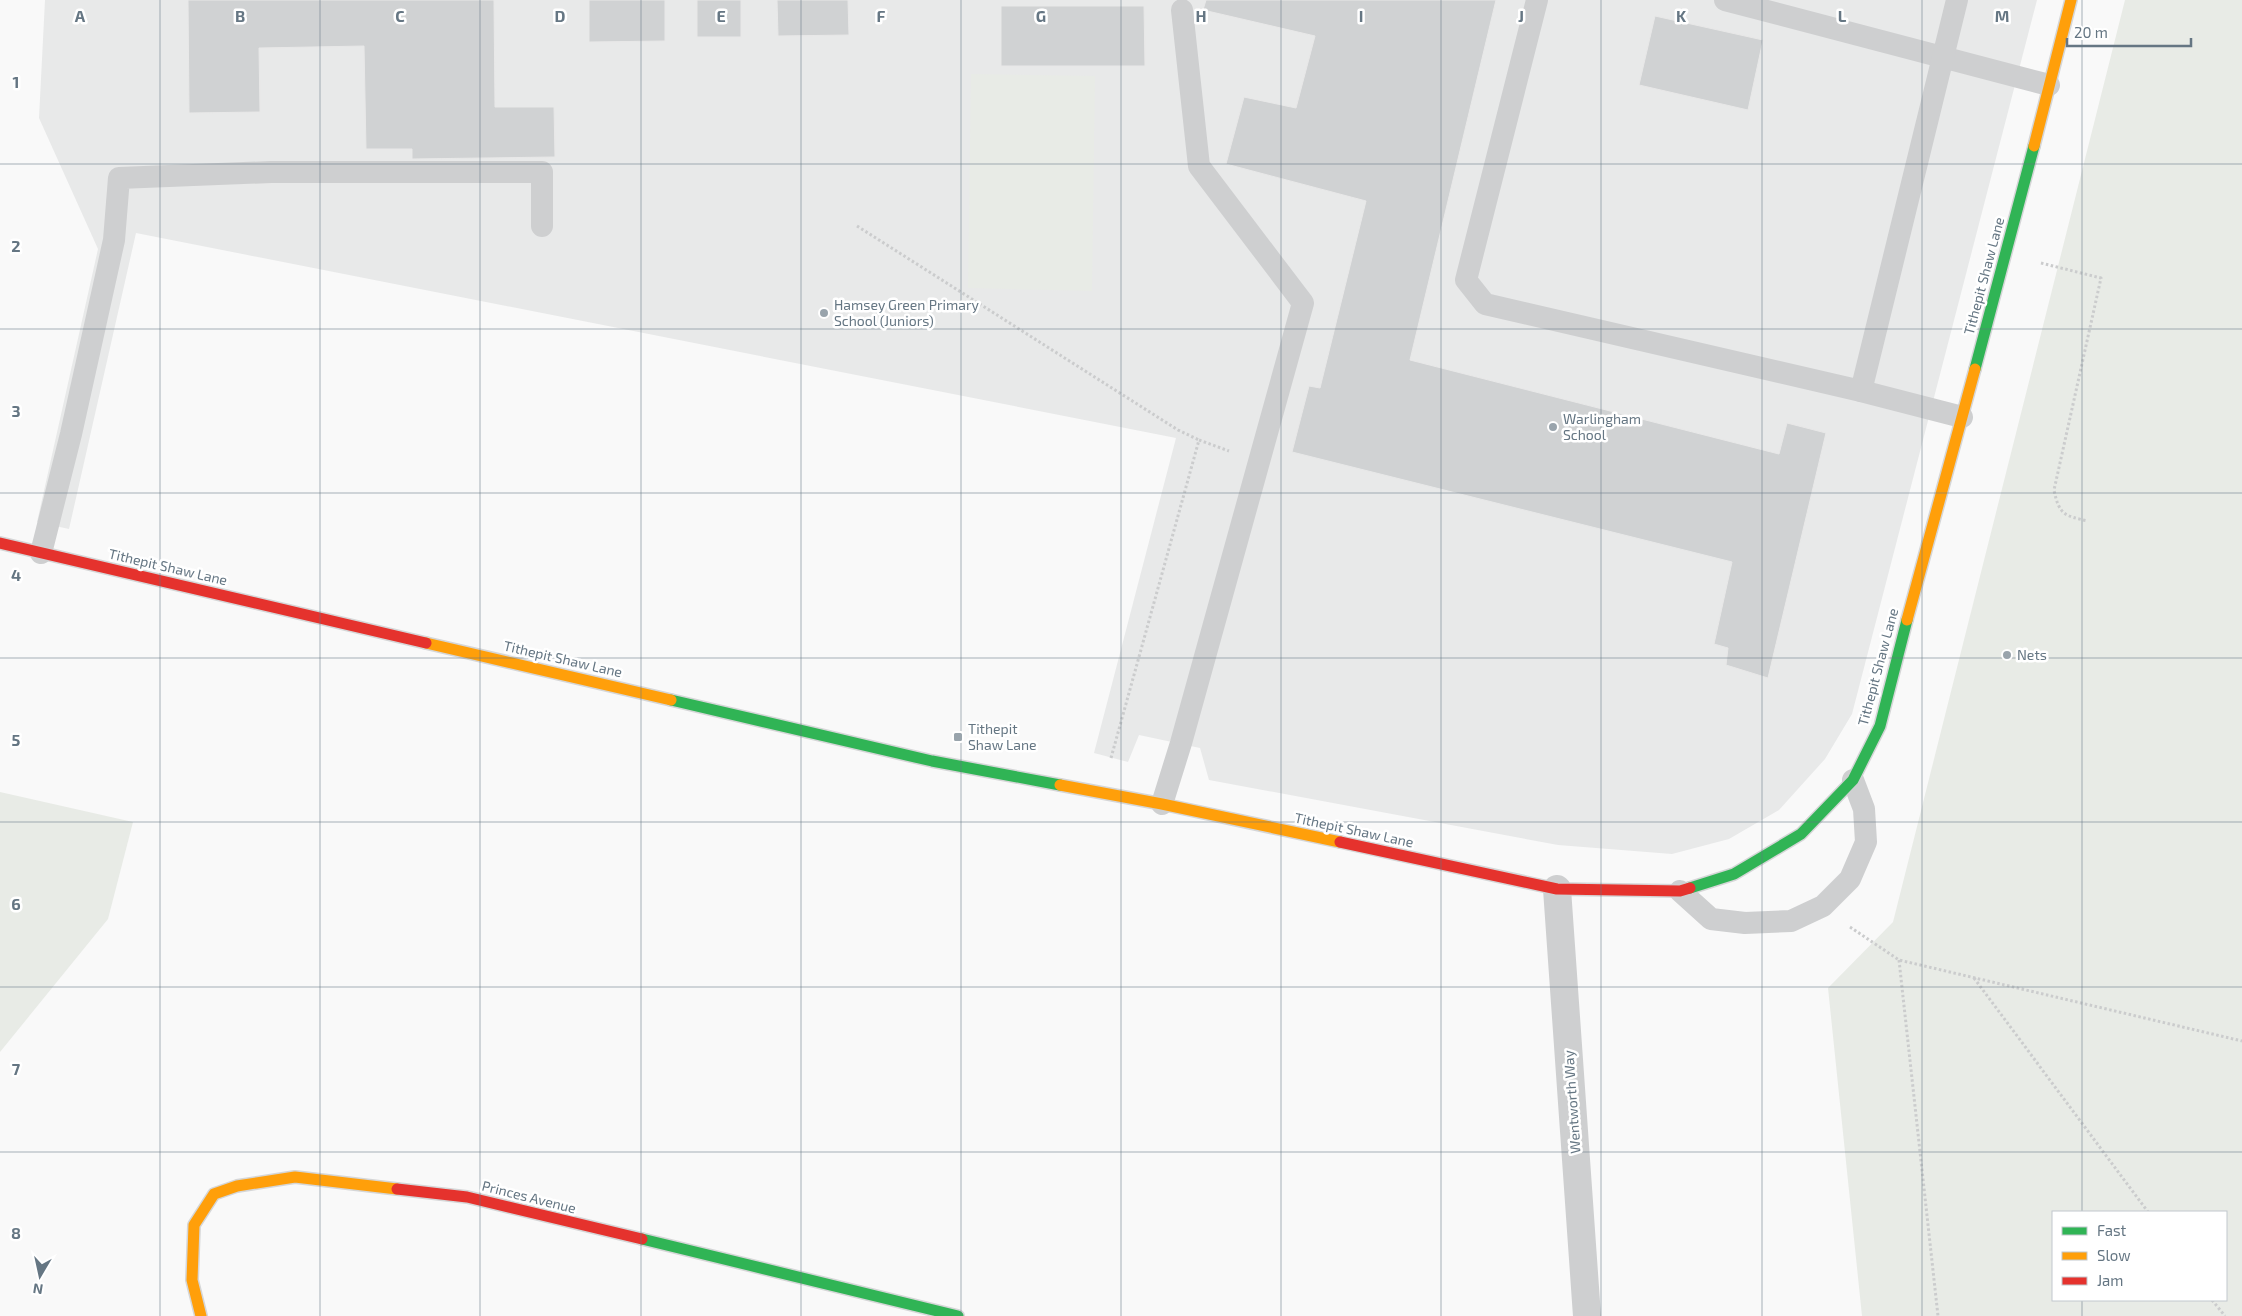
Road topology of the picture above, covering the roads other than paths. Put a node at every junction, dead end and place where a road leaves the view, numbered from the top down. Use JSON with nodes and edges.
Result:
{"nodes":[{"id":1,"x":1537,"y":0,"type":"edge"},
{"id":2,"x":1725,"y":0,"type":"edge"},
{"id":3,"x":1957,"y":0,"type":"edge"},
{"id":4,"x":2071,"y":0,"type":"edge"},
{"id":5,"x":1182,"y":10,"type":"dead end"},
{"id":6,"x":1942,"y":57,"type":"junction"},
{"id":7,"x":2050,"y":85,"type":"junction"},
{"id":8,"x":542,"y":226,"type":"dead end"},
{"id":9,"x":1861,"y":391,"type":"junction"},
{"id":10,"x":1962,"y":417,"type":"junction"},
{"id":11,"x":0,"y":543,"type":"edge"},
{"id":12,"x":41,"y":552,"type":"junction"},
{"id":13,"x":1853,"y":780,"type":"junction"},
{"id":14,"x":1162,"y":804,"type":"junction"},
{"id":15,"x":1557,"y":889,"type":"junction"},
{"id":16,"x":1680,"y":891,"type":"junction"},
{"id":17,"x":941,"y":1314,"type":"edge"},
{"id":18,"x":201,"y":1316,"type":"edge"},
{"id":19,"x":1587,"y":1316,"type":"edge"}],
"edges":[{"from":1,"to":9,"type":"lane"},
{"from":2,"to":6,"type":"lane"},
{"from":3,"to":6,"type":"lane"},
{"from":4,"to":7,"type":"street","name":"Tithepit Shaw Lane"},
{"from":5,"to":14,"type":"lane"},
{"from":6,"to":7,"type":"lane"},
{"from":6,"to":9,"type":"lane"},
{"from":7,"to":10,"type":"street","name":"Tithepit Shaw Lane"},
{"from":8,"to":12,"type":"lane"},
{"from":9,"to":10,"type":"lane"},
{"from":10,"to":13,"type":"street","name":"Tithepit Shaw Lane"},
{"from":11,"to":12,"type":"street","name":"Tithepit Shaw Lane"},
{"from":12,"to":14,"type":"street","name":"Tithepit Shaw Lane"},
{"from":13,"to":16,"type":"street","name":"Tithepit Shaw Lane"},
{"from":13,"to":16,"type":"lane"},
{"from":14,"to":15,"type":"street","name":"Tithepit Shaw Lane"},
{"from":15,"to":16,"type":"street","name":"Tithepit Shaw Lane"},
{"from":15,"to":19,"type":"street","name":"Wentworth Way"},
{"from":17,"to":18,"type":"street","name":"Princes Avenue"}]}
